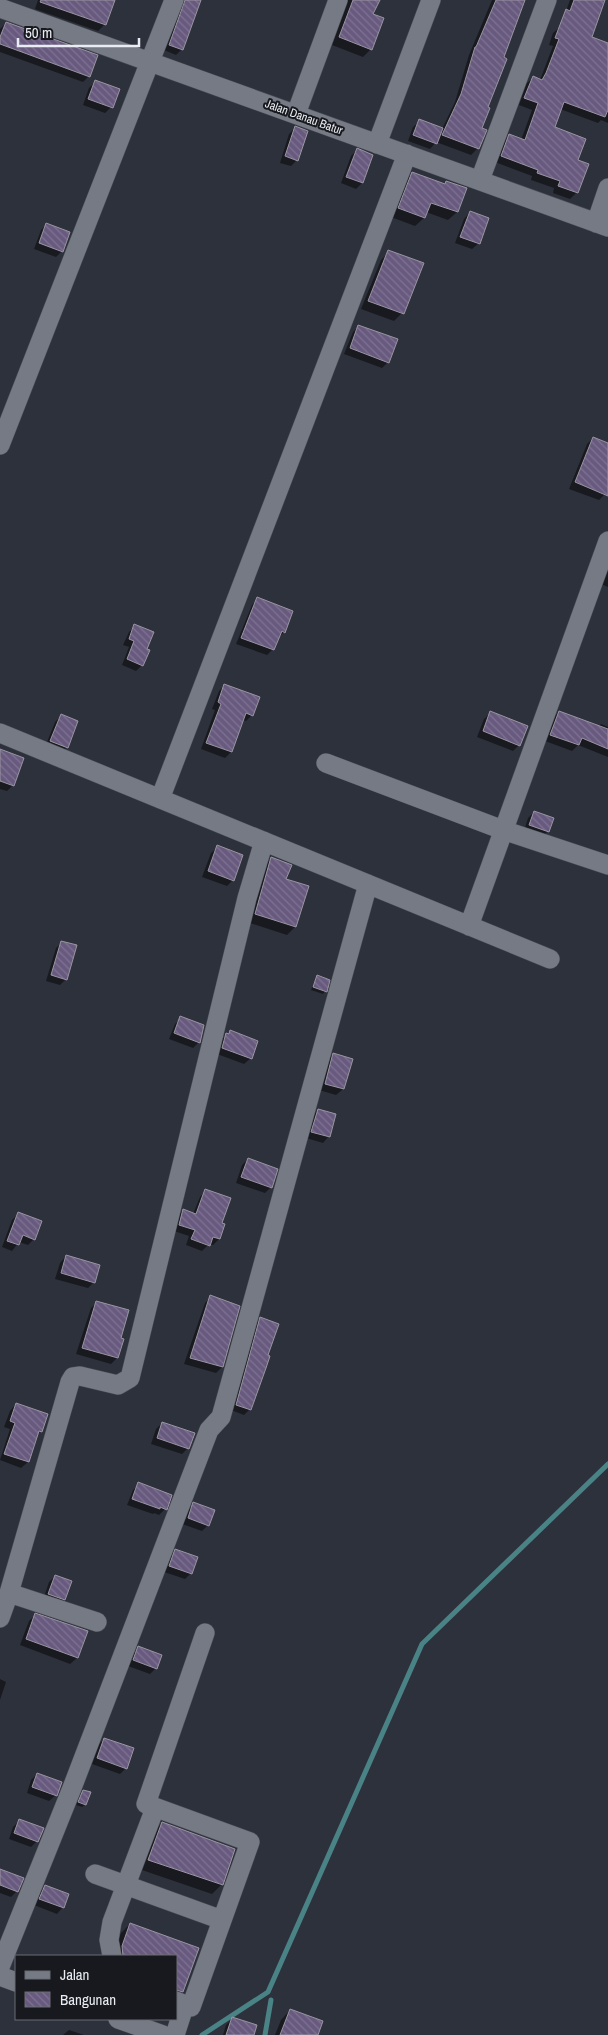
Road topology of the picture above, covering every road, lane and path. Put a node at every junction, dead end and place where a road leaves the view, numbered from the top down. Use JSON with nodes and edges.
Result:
{"nodes":[{"id":1,"x":1,"y":0,"type":"edge"},
{"id":2,"x":174,"y":0,"type":"edge"},
{"id":3,"x":338,"y":0,"type":"edge"},
{"id":4,"x":431,"y":0,"type":"edge"},
{"id":5,"x":547,"y":0,"type":"edge"},
{"id":6,"x":0,"y":4,"type":"edge"},
{"id":7,"x":22,"y":7,"type":"edge"},
{"id":8,"x":0,"y":8,"type":"edge"},
{"id":9,"x":150,"y":62,"type":"junction"},
{"id":10,"x":296,"y":114,"type":"junction"},
{"id":11,"x":377,"y":144,"type":"junction"},
{"id":12,"x":407,"y":154,"type":"junction"},
{"id":13,"x":480,"y":180,"type":"junction"},
{"id":14,"x":608,"y":188,"type":"edge"},
{"id":15,"x":602,"y":225,"type":"edge"},
{"id":16,"x":0,"y":445,"type":"edge"},
{"id":17,"x":608,"y":541,"type":"edge"},
{"id":18,"x":0,"y":733,"type":"edge"},
{"id":19,"x":326,"y":763,"type":"dead end"},
{"id":20,"x":160,"y":799,"type":"junction"},
{"id":21,"x":503,"y":830,"type":"junction"},
{"id":22,"x":264,"y":841,"type":"junction"},
{"id":23,"x":608,"y":865,"type":"edge"},
{"id":24,"x":368,"y":884,"type":"junction"},
{"id":25,"x":470,"y":926,"type":"junction"},
{"id":26,"x":550,"y":959,"type":"dead end"},
{"id":27,"x":9,"y":1593,"type":"junction"},
{"id":28,"x":0,"y":1618,"type":"edge"},
{"id":29,"x":97,"y":1622,"type":"dead end"},
{"id":30,"x":205,"y":1633,"type":"dead end"},
{"id":31,"x":155,"y":1808,"type":"junction"},
{"id":32,"x":95,"y":1874,"type":"dead end"},
{"id":33,"x":126,"y":1886,"type":"junction"},
{"id":34,"x":222,"y":1920,"type":"junction"},
{"id":35,"x":112,"y":1955,"type":"edge"},
{"id":36,"x":0,"y":1967,"type":"edge"},
{"id":37,"x":0,"y":1976,"type":"edge"},
{"id":38,"x":15,"y":1982,"type":"edge"},
{"id":39,"x":181,"y":2003,"type":"edge"},
{"id":40,"x":178,"y":2019,"type":"edge"},
{"id":41,"x":121,"y":2020,"type":"edge"},
{"id":42,"x":178,"y":2020,"type":"edge"},
{"id":43,"x":163,"y":2035,"type":"edge"},
{"id":44,"x":175,"y":2035,"type":"edge"}],
"edges":[{"from":1,"to":6,"type":"street"},
{"from":2,"to":9,"type":"street"},
{"from":3,"to":10,"type":"street"},
{"from":4,"to":11,"type":"street"},
{"from":5,"to":13,"type":"street"},
{"from":7,"to":8,"type":"street","name":"Jalan Danau Batur"},
{"from":7,"to":9,"type":"street","name":"Jalan Danau Batur"},
{"from":9,"to":10,"type":"street","name":"Jalan Danau Batur"},
{"from":9,"to":16,"type":"street"},
{"from":10,"to":11,"type":"street","name":"Jalan Danau Batur"},
{"from":11,"to":12,"type":"street","name":"Jalan Danau Batur"},
{"from":12,"to":13,"type":"street","name":"Jalan Danau Batur"},
{"from":12,"to":20,"type":"street"},
{"from":13,"to":15,"type":"street","name":"Jalan Danau Batur"},
{"from":14,"to":15,"type":"street"},
{"from":17,"to":21,"type":"street"},
{"from":18,"to":20,"type":"street"},
{"from":19,"to":21,"type":"street"},
{"from":20,"to":22,"type":"street"},
{"from":21,"to":23,"type":"street"},
{"from":21,"to":25,"type":"street"},
{"from":22,"to":24,"type":"street"},
{"from":22,"to":27,"type":"street"},
{"from":24,"to":25,"type":"street"},
{"from":24,"to":36,"type":"street"},
{"from":25,"to":26,"type":"street"},
{"from":27,"to":28,"type":"street"},
{"from":27,"to":29,"type":"street"},
{"from":30,"to":31,"type":"street"},
{"from":31,"to":33,"type":"street"},
{"from":31,"to":34,"type":"street"},
{"from":32,"to":33,"type":"street"},
{"from":33,"to":34,"type":"street"},
{"from":33,"to":35,"type":"street"},
{"from":34,"to":39,"type":"street"},
{"from":37,"to":38,"type":"street"},
{"from":39,"to":40,"type":"street"},
{"from":41,"to":43,"type":"street"},
{"from":42,"to":44,"type":"street"}]}
